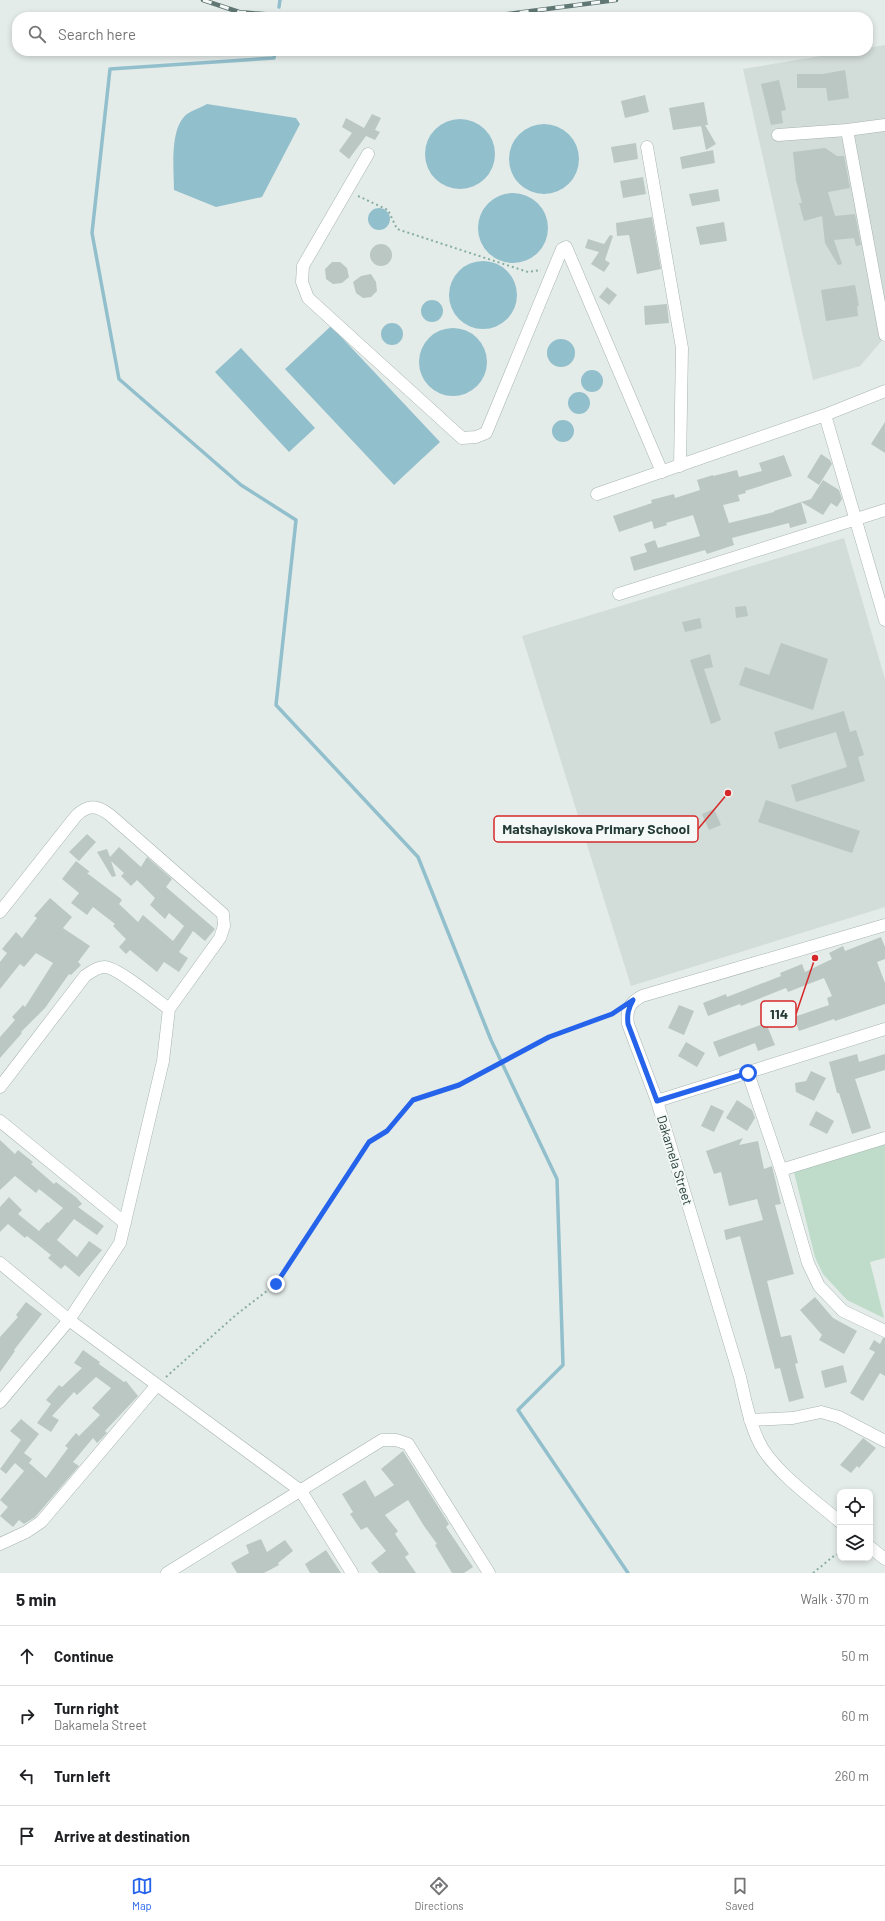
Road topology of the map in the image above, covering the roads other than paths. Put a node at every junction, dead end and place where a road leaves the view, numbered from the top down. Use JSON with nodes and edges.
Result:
{"nodes":[{"id":1,"x":885,"y":124,"type":"edge"},
{"id":2,"x":847,"y":130,"type":"junction"},
{"id":3,"x":778,"y":135,"type":"dead end"},
{"id":4,"x":647,"y":147,"type":"dead end"},
{"id":5,"x":368,"y":154,"type":"dead end"},
{"id":6,"x":885,"y":335,"type":"edge"},
{"id":7,"x":885,"y":391,"type":"edge"},
{"id":8,"x":826,"y":415,"type":"junction"},
{"id":9,"x":680,"y":466,"type":"junction"},
{"id":10,"x":662,"y":472,"type":"junction"},
{"id":11,"x":597,"y":494,"type":"dead end"},
{"id":12,"x":885,"y":510,"type":"edge"},
{"id":13,"x":857,"y":519,"type":"junction"},
{"id":14,"x":619,"y":594,"type":"dead end"},
{"id":15,"x":885,"y":620,"type":"edge"},
{"id":16,"x":0,"y":912,"type":"edge"},
{"id":17,"x":885,"y":925,"type":"edge"},
{"id":18,"x":169,"y":1009,"type":"junction"},
{"id":19,"x":885,"y":1029,"type":"edge"},
{"id":20,"x":748,"y":1073,"type":"junction"},
{"id":21,"x":0,"y":1087,"type":"edge"},
{"id":22,"x":657,"y":1101,"type":"junction"},
{"id":23,"x":0,"y":1121,"type":"edge"},
{"id":24,"x":885,"y":1138,"type":"edge"},
{"id":25,"x":781,"y":1170,"type":"junction"},
{"id":26,"x":125,"y":1223,"type":"junction"},
{"id":27,"x":0,"y":1263,"type":"edge"},
{"id":28,"x":69,"y":1320,"type":"junction"},
{"id":29,"x":885,"y":1330,"type":"edge"},
{"id":30,"x":157,"y":1385,"type":"junction"},
{"id":31,"x":0,"y":1402,"type":"edge"},
{"id":32,"x":750,"y":1420,"type":"junction"},
{"id":33,"x":885,"y":1441,"type":"edge"},
{"id":34,"x":301,"y":1491,"type":"junction"},
{"id":35,"x":837,"y":1519,"type":"edge"},
{"id":36,"x":0,"y":1544,"type":"edge"},
{"id":37,"x":873,"y":1549,"type":"edge"},
{"id":38,"x":885,"y":1559,"type":"edge"},
{"id":39,"x":167,"y":1573,"type":"edge"},
{"id":40,"x":352,"y":1573,"type":"edge"},
{"id":41,"x":489,"y":1573,"type":"edge"}],
"edges":[{"from":1,"to":2,"type":"street"},
{"from":2,"to":3,"type":"street"},
{"from":2,"to":6,"type":"street"},
{"from":4,"to":9,"type":"street"},
{"from":5,"to":10,"type":"street"},
{"from":7,"to":8,"type":"street"},
{"from":8,"to":9,"type":"street"},
{"from":8,"to":13,"type":"street"},
{"from":9,"to":10,"type":"street"},
{"from":10,"to":11,"type":"street"},
{"from":12,"to":13,"type":"street"},
{"from":13,"to":14,"type":"street"},
{"from":13,"to":15,"type":"street"},
{"from":16,"to":18,"type":"street"},
{"from":17,"to":22,"type":"street","name":"Dakamela Street"},
{"from":18,"to":21,"type":"street"},
{"from":18,"to":26,"type":"street"},
{"from":19,"to":20,"type":"street"},
{"from":20,"to":22,"type":"street"},
{"from":20,"to":25,"type":"street"},
{"from":22,"to":32,"type":"street","name":"Dakamela Street"},
{"from":23,"to":26,"type":"street"},
{"from":24,"to":25,"type":"street"},
{"from":25,"to":29,"type":"street"},
{"from":26,"to":28,"type":"street"},
{"from":27,"to":28,"type":"street"},
{"from":28,"to":30,"type":"street"},
{"from":28,"to":31,"type":"street"},
{"from":30,"to":34,"type":"street"},
{"from":30,"to":36,"type":"street"},
{"from":32,"to":33,"type":"street"},
{"from":32,"to":35,"type":"street","name":"Dakamela Street"},
{"from":34,"to":39,"type":"street"},
{"from":34,"to":40,"type":"street"},
{"from":34,"to":41,"type":"street"},
{"from":37,"to":38,"type":"street"}]}
